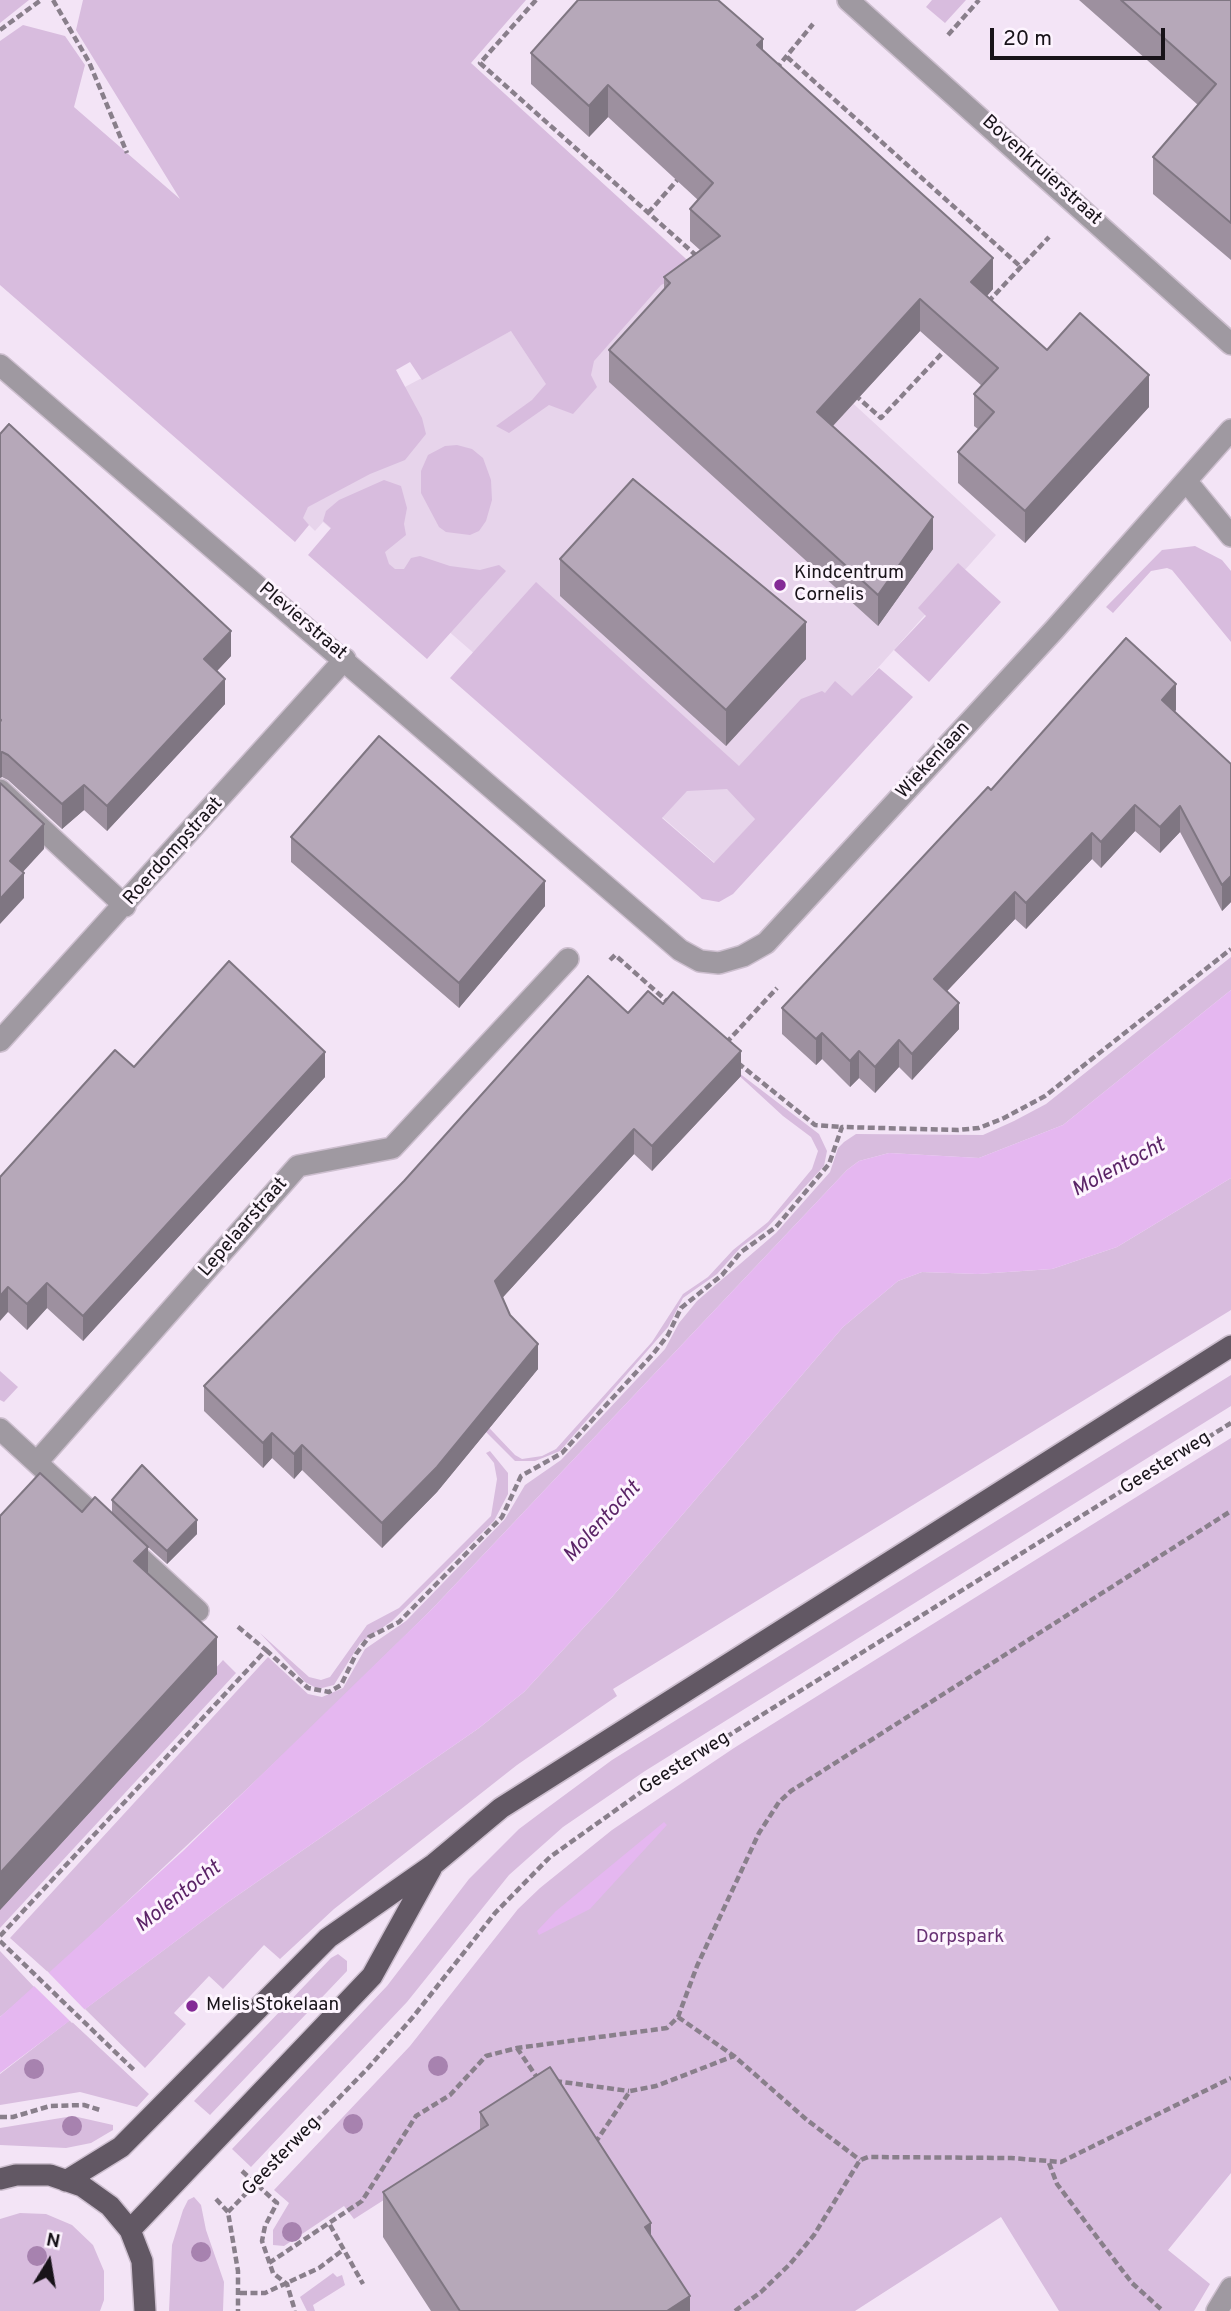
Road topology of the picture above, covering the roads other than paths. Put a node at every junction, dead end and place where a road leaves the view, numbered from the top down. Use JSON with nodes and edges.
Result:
{"nodes":[{"id":1,"x":848,"y":0,"type":"edge"},
{"id":2,"x":1231,"y":344,"type":"edge"},
{"id":3,"x":0,"y":365,"type":"edge"},
{"id":4,"x":1231,"y":430,"type":"edge"},
{"id":5,"x":1187,"y":482,"type":"junction"},
{"id":6,"x":1231,"y":536,"type":"edge"},
{"id":7,"x":345,"y":659,"type":"junction"},
{"id":8,"x":0,"y":790,"type":"edge"},
{"id":9,"x":601,"y":882,"type":"joint"},
{"id":10,"x":125,"y":906,"type":"junction"},
{"id":11,"x":568,"y":958,"type":"dead end"},
{"id":12,"x":0,"y":1041,"type":"edge"},
{"id":13,"x":1231,"y":1346,"type":"edge"},
{"id":14,"x":0,"y":1429,"type":"edge"},
{"id":15,"x":38,"y":1461,"type":"junction"},
{"id":16,"x":198,"y":1611,"type":"road end"},
{"id":17,"x":434,"y":1864,"type":"junction"},
{"id":18,"x":0,"y":2179,"type":"edge"},
{"id":19,"x":66,"y":2181,"type":"junction"},
{"id":20,"x":130,"y":2230,"type":"junction"},
{"id":21,"x":1231,"y":2288,"type":"edge"},
{"id":22,"x":145,"y":2311,"type":"edge"},
{"id":23,"x":1217,"y":2311,"type":"edge"}],
"edges":[{"from":1,"to":2,"type":"street","name":"Bovenkruierstraat"},
{"from":3,"to":7,"type":"street","name":"Plevierstraat"},
{"from":4,"to":5,"type":"street","name":"Wiekenlaan"},
{"from":5,"to":6,"type":"street"},
{"from":5,"to":9,"type":"street","name":"Wiekenlaan"},
{"from":7,"to":9,"type":"street","name":"Plevierstraat"},
{"from":7,"to":10,"type":"street","name":"Roerdompstraat"},
{"from":8,"to":10,"type":"street"},
{"from":10,"to":12,"type":"street","name":"Roerdompstraat"},
{"from":11,"to":15,"type":"street","name":"Lepelaarstraat"},
{"from":13,"to":17,"type":"main road"},
{"from":14,"to":15,"type":"street"},
{"from":15,"to":16,"type":"street"},
{"from":17,"to":19,"type":"main road"},
{"from":17,"to":20,"type":"main road"},
{"from":18,"to":19,"type":"main road"},
{"from":19,"to":20,"type":"main road"},
{"from":20,"to":22,"type":"main road"},
{"from":21,"to":23,"type":"street"}]}
